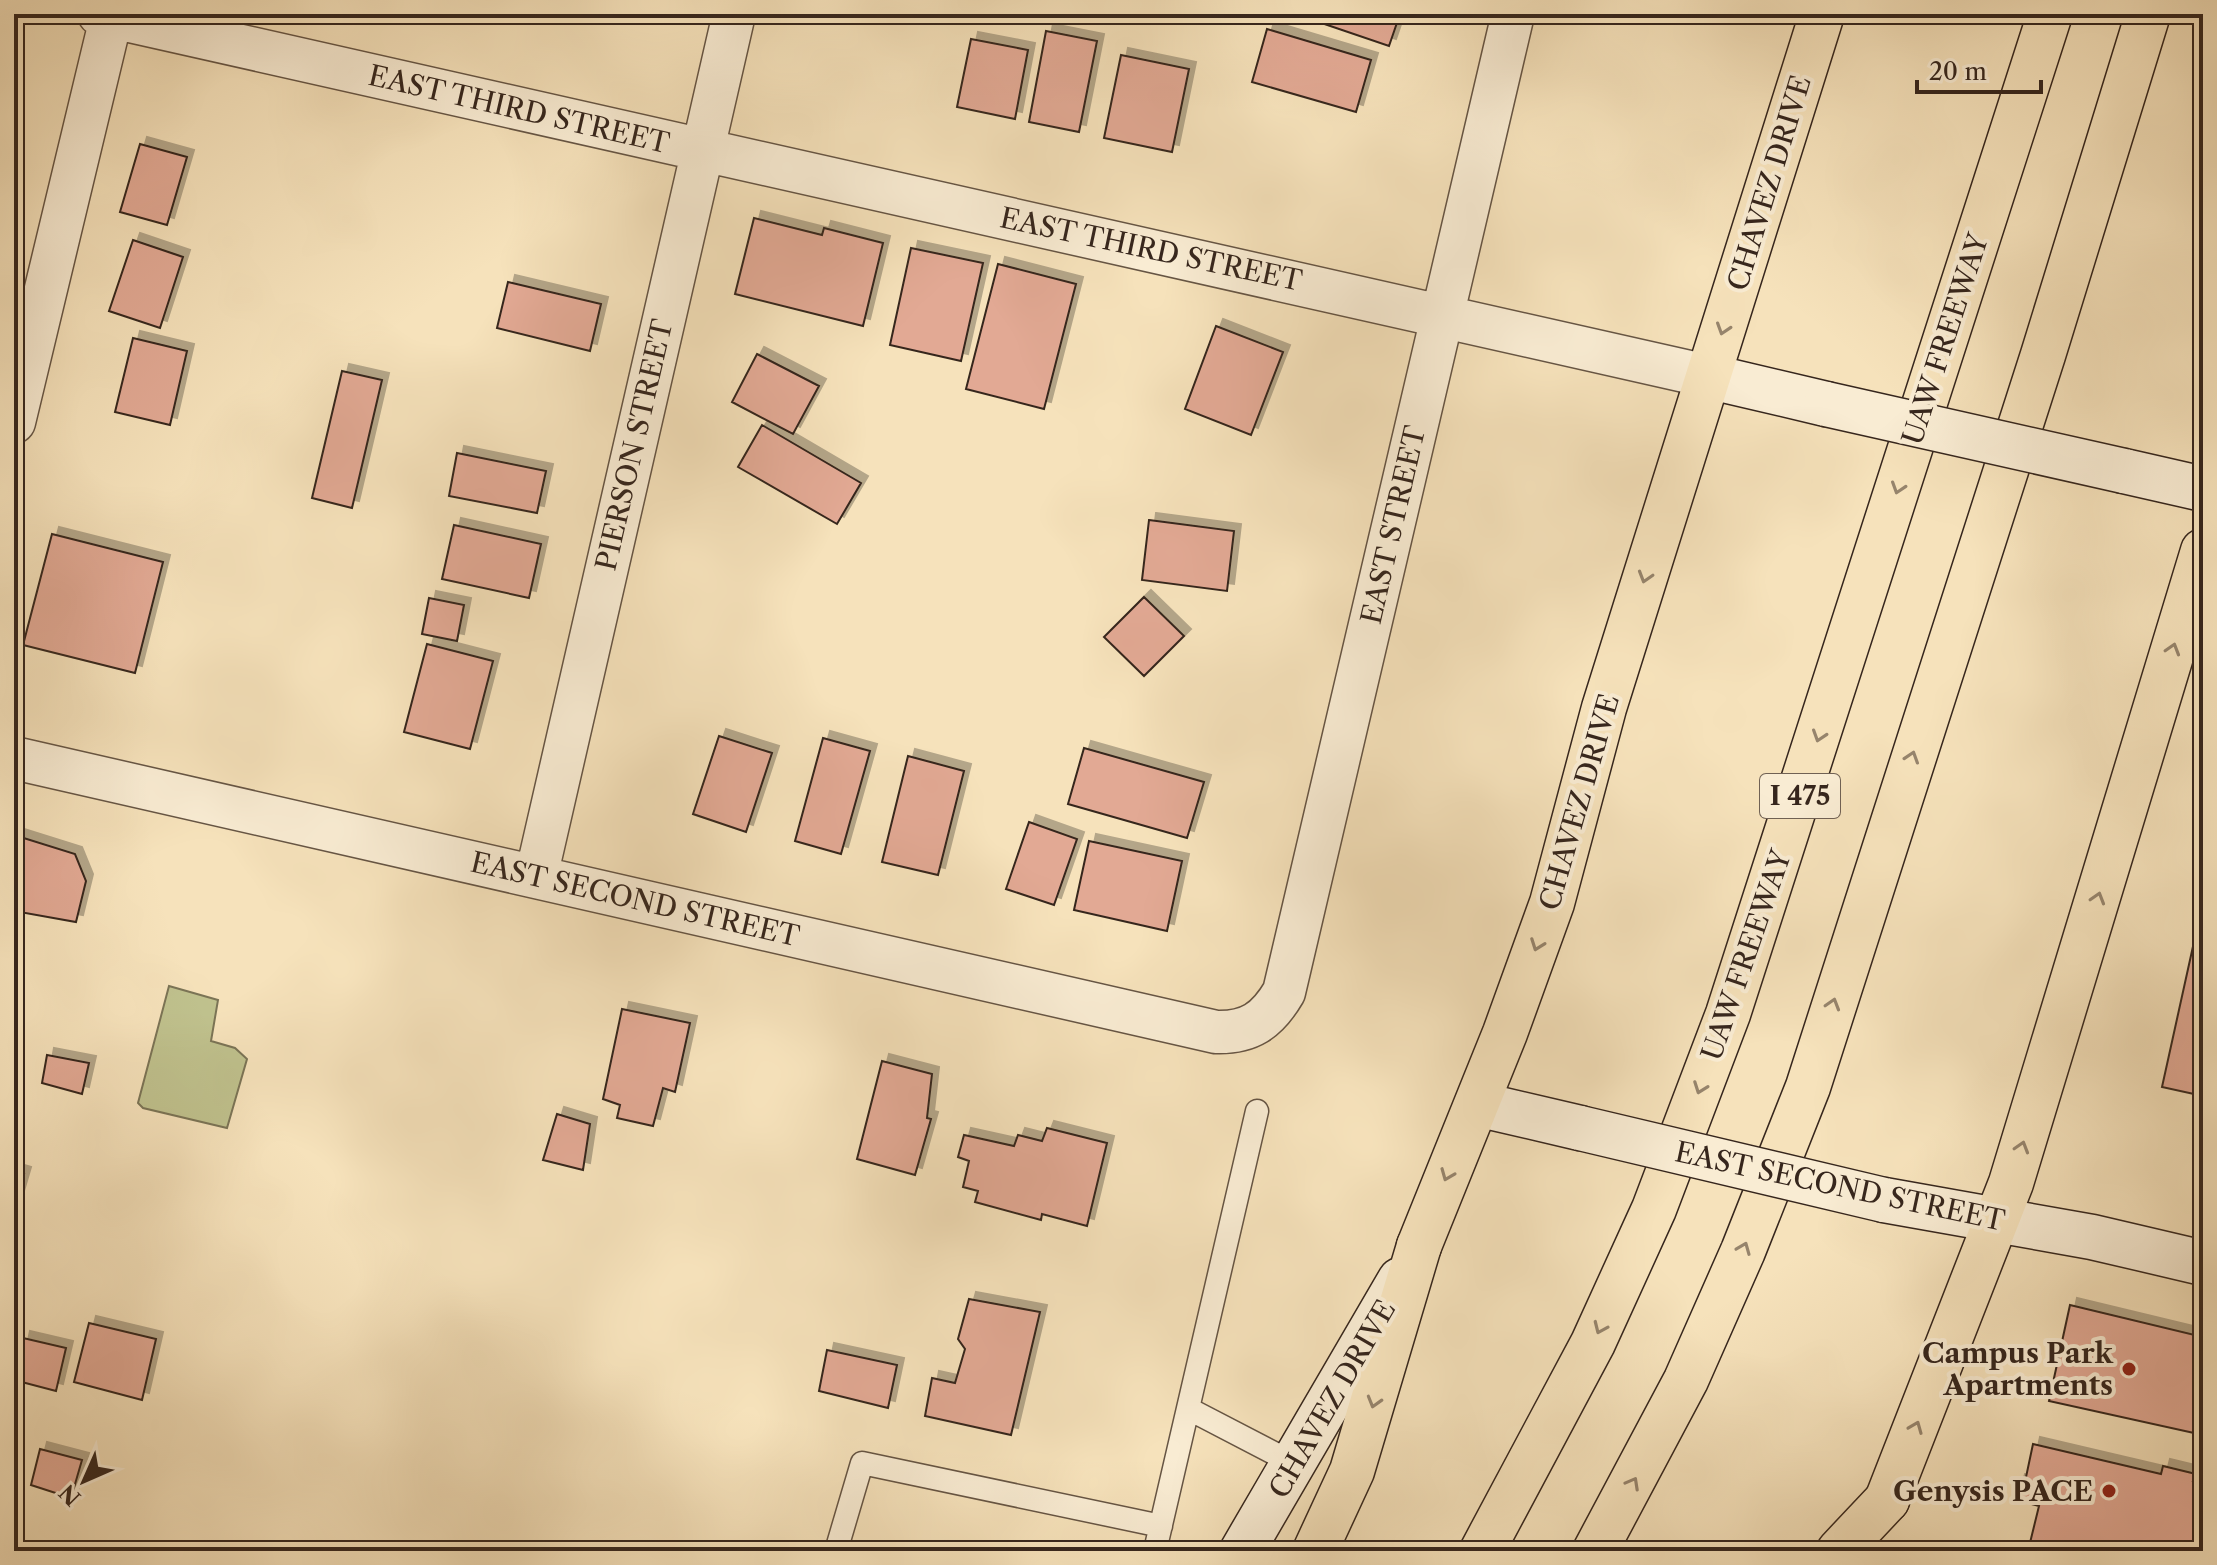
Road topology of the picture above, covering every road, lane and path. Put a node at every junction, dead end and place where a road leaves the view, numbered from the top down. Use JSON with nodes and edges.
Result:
{"nodes":[{"id":1,"x":734,"y":14,"type":"edge"},
{"id":2,"x":1513,"y":14,"type":"edge"},
{"id":3,"x":1822,"y":14,"type":"edge"},
{"id":4,"x":2039,"y":14,"type":"edge"},
{"id":5,"x":2050,"y":14,"type":"edge"},
{"id":6,"x":2148,"y":14,"type":"edge"},
{"id":7,"x":2177,"y":14,"type":"edge"},
{"id":8,"x":107,"y":15,"type":"edge"},
{"id":9,"x":702,"y":151,"type":"junction"},
{"id":10,"x":1995,"y":182,"type":"junction"},
{"id":11,"x":1442,"y":313,"type":"junction"},
{"id":12,"x":2043,"y":355,"type":"junction"},
{"id":13,"x":1707,"y":376,"type":"junction"},
{"id":14,"x":14,"y":422,"type":"edge"},
{"id":15,"x":2203,"y":489,"type":"edge"},
{"id":16,"x":2203,"y":551,"type":"edge"},
{"id":17,"x":14,"y":758,"type":"edge"},
{"id":18,"x":536,"y":877,"type":"junction"},
{"id":19,"x":1256,"y":1026,"type":"joint"},
{"id":20,"x":1477,"y":1104,"type":"junction"},
{"id":21,"x":1257,"y":1111,"type":"dead end"},
{"id":22,"x":1998,"y":1221,"type":"junction"},
{"id":23,"x":1419,"y":1246,"type":"junction"},
{"id":24,"x":2203,"y":1263,"type":"edge"},
{"id":25,"x":1189,"y":1409,"type":"junction"},
{"id":26,"x":1295,"y":1464,"type":"junction"},
{"id":27,"x":1887,"y":1500,"type":"junction"},
{"id":28,"x":836,"y":1551,"type":"edge"},
{"id":29,"x":1242,"y":1551,"type":"edge"},
{"id":30,"x":1315,"y":1551,"type":"edge"},
{"id":31,"x":1482,"y":1551,"type":"edge"},
{"id":32,"x":1595,"y":1551,"type":"edge"},
{"id":33,"x":1839,"y":1551,"type":"edge"},
{"id":34,"x":1863,"y":1551,"type":"edge"}],
"edges":[{"from":1,"to":9,"type":"street","name":"PIERSON STREET"},
{"from":2,"to":11,"type":"street","name":"EAST STREET"},
{"from":3,"to":13,"type":"main road","name":"CHAVEZ DRIVE","one_way":true},
{"from":4,"to":10,"type":"main road"},
{"from":5,"to":10,"type":"main road","name":"UAW FREEWAY","number":"I 475"},
{"from":6,"to":12,"type":"main road"},
{"from":7,"to":12,"type":"main road"},
{"from":8,"to":9,"type":"street","name":"EAST THIRD STREET"},
{"from":8,"to":14,"type":"street"},
{"from":9,"to":11,"type":"street","name":"EAST THIRD STREET"},
{"from":9,"to":18,"type":"street","name":"PIERSON STREET"},
{"from":10,"to":31,"type":"main road","name":"UAW FREEWAY","number":"I 475","one_way":true},
{"from":11,"to":13,"type":"street","name":"EAST THIRD STREET"},
{"from":11,"to":19,"type":"street","name":"EAST STREET"},
{"from":32,"to":12,"type":"main road","one_way":true},
{"from":13,"to":15,"type":"street","name":"EAST THIRD STREET","bridge":true},
{"from":13,"to":20,"type":"main road","name":"CHAVEZ DRIVE","one_way":true},
{"from":22,"to":16,"type":"main road","one_way":true},
{"from":17,"to":18,"type":"street","name":"EAST SECOND STREET"},
{"from":18,"to":19,"type":"street","name":"EAST SECOND STREET"},
{"from":20,"to":22,"type":"street","name":"EAST SECOND STREET","bridge":true},
{"from":20,"to":23,"type":"main road","name":"CHAVEZ DRIVE","one_way":true},
{"from":21,"to":25,"type":"lane"},
{"from":22,"to":24,"type":"street","name":"EAST SECOND STREET"},
{"from":27,"to":22,"type":"main road","one_way":true},
{"from":23,"to":26,"type":"street","name":"CHAVEZ DRIVE"},
{"from":23,"to":30,"type":"main road","one_way":true},
{"from":25,"to":26,"type":"lane"},
{"from":25,"to":28,"type":"lane"},
{"from":26,"to":29,"type":"street","name":"CHAVEZ DRIVE"},
{"from":27,"to":33,"type":"main road"},
{"from":27,"to":34,"type":"street"}]}
